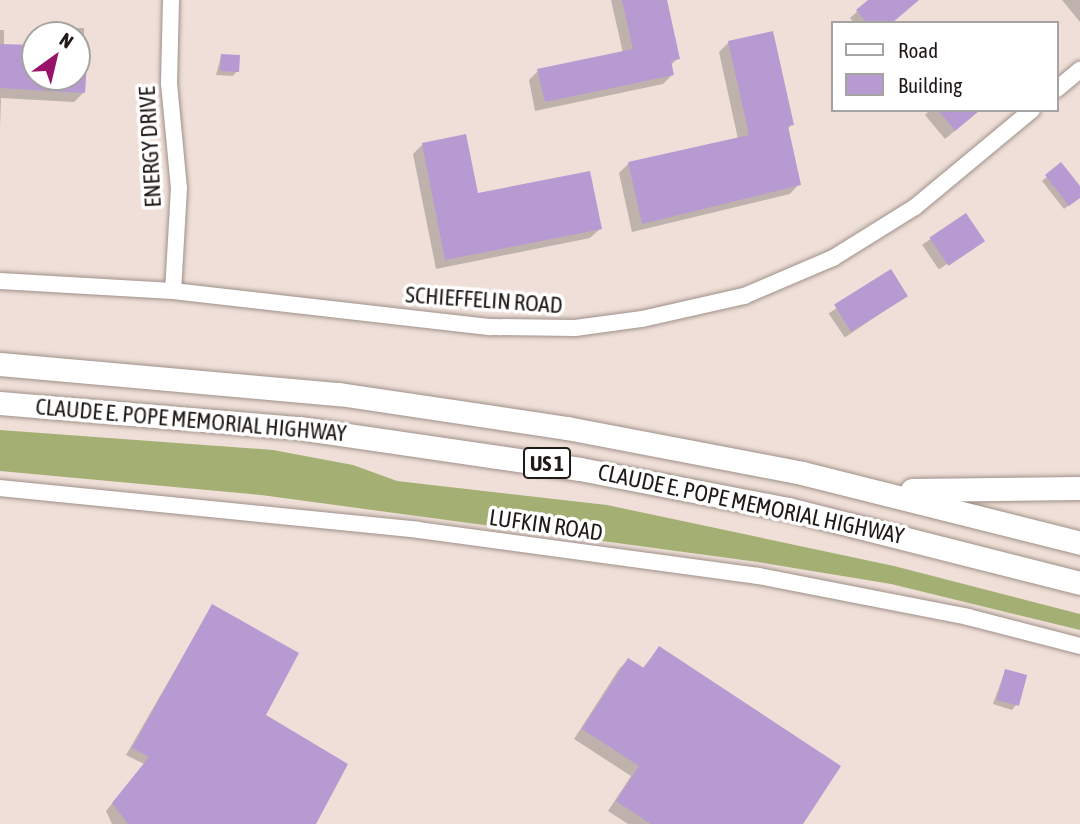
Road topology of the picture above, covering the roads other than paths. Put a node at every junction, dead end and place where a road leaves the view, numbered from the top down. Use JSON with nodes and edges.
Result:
{"nodes":[{"id":1,"x":171,"y":0,"type":"edge"},
{"id":2,"x":1080,"y":70,"type":"edge"},
{"id":3,"x":1059,"y":87,"type":"edge"},
{"id":4,"x":1030,"y":112,"type":"edge"},
{"id":5,"x":0,"y":281,"type":"edge"},
{"id":6,"x":173,"y":291,"type":"junction"},
{"id":7,"x":0,"y":364,"type":"edge"},
{"id":8,"x":0,"y":403,"type":"edge"},
{"id":9,"x":0,"y":488,"type":"edge"},
{"id":10,"x":1080,"y":488,"type":"edge"},
{"id":11,"x":877,"y":490,"type":"junction"},
{"id":12,"x":1080,"y":543,"type":"edge"},
{"id":13,"x":1080,"y":583,"type":"edge"},
{"id":14,"x":1080,"y":646,"type":"edge"}],
"edges":[{"from":1,"to":6,"type":"street","name":"ENERGY DRIVE"},
{"from":2,"to":3,"type":"street"},
{"from":4,"to":6,"type":"street","name":"SCHIEFFELIN ROAD"},
{"from":5,"to":6,"type":"street","name":"SCHIEFFELIN ROAD"},
{"from":7,"to":11,"type":"highway","name":"CLAUDE E. POPE MEMORIAL HIGHWAY","number":"US 1"},
{"from":8,"to":13,"type":"highway","name":"CLAUDE E. POPE MEMORIAL HIGHWAY","number":"US 1"},
{"from":9,"to":14,"type":"street","name":"LUFKIN ROAD"},
{"from":10,"to":11,"type":"highway"},
{"from":11,"to":12,"type":"highway","name":"CLAUDE E. POPE MEMORIAL HIGHWAY","number":"US 1"}]}
